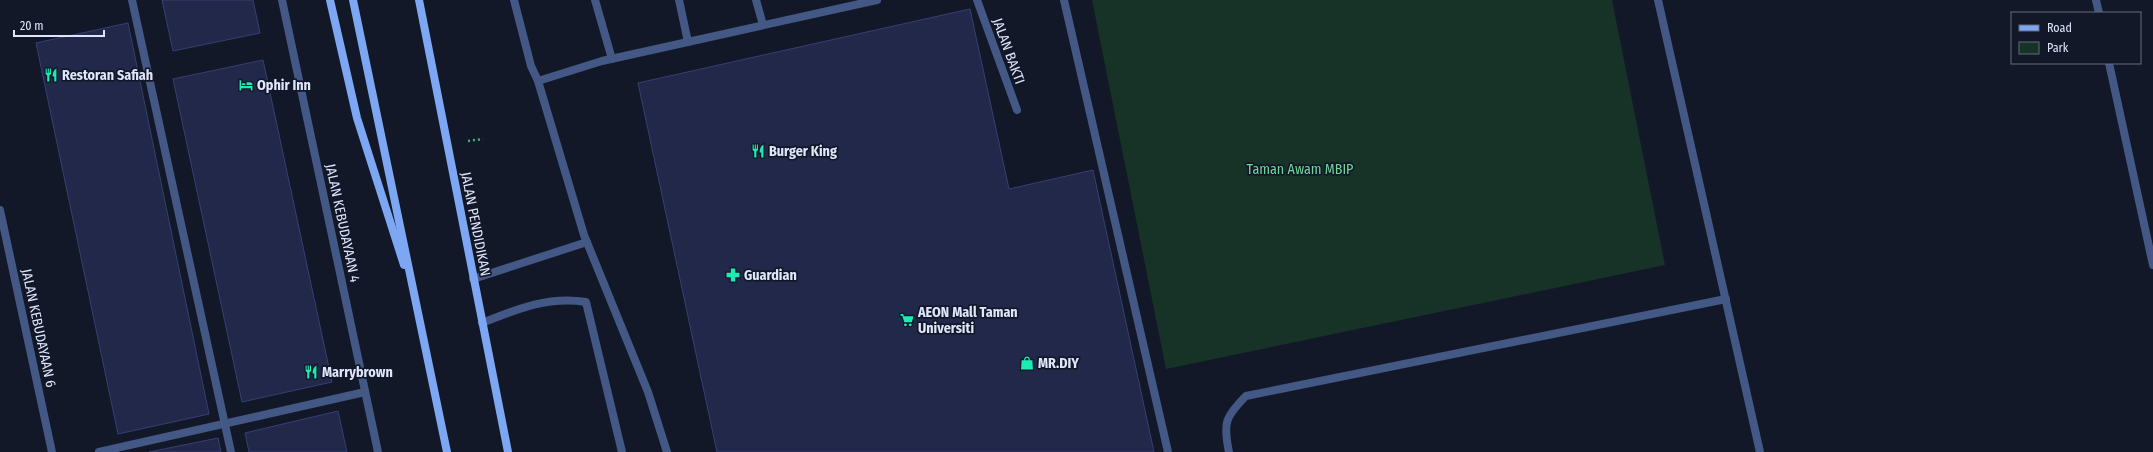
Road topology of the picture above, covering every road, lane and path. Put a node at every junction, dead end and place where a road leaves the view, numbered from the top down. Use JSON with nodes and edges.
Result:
{"nodes":[{"id":1,"x":132,"y":0,"type":"edge"},
{"id":2,"x":282,"y":0,"type":"edge"},
{"id":3,"x":330,"y":0,"type":"edge"},
{"id":4,"x":353,"y":0,"type":"edge"},
{"id":5,"x":419,"y":0,"type":"edge"},
{"id":6,"x":514,"y":0,"type":"edge"},
{"id":7,"x":595,"y":0,"type":"edge"},
{"id":8,"x":679,"y":0,"type":"edge"},
{"id":9,"x":756,"y":0,"type":"edge"},
{"id":10,"x":877,"y":0,"type":"edge"},
{"id":11,"x":977,"y":0,"type":"edge"},
{"id":12,"x":1064,"y":0,"type":"edge"},
{"id":13,"x":1658,"y":0,"type":"edge"},
{"id":14,"x":2096,"y":0,"type":"edge"},
{"id":15,"x":840,"y":4,"type":"edge"},
{"id":16,"x":2099,"y":12,"type":"edge"},
{"id":17,"x":763,"y":25,"type":"junction"},
{"id":18,"x":688,"y":42,"type":"junction"},
{"id":19,"x":612,"y":59,"type":"junction"},
{"id":20,"x":2109,"y":64,"type":"edge"},
{"id":21,"x":538,"y":81,"type":"junction"},
{"id":22,"x":1017,"y":110,"type":"dead end"},
{"id":23,"x":0,"y":210,"type":"edge"},
{"id":24,"x":587,"y":242,"type":"junction"},
{"id":25,"x":2153,"y":265,"type":"edge"},
{"id":26,"x":473,"y":279,"type":"junction"},
{"id":27,"x":416,"y":298,"type":"junction"},
{"id":28,"x":1726,"y":299,"type":"junction"},
{"id":29,"x":482,"y":323,"type":"junction"},
{"id":30,"x":365,"y":392,"type":"junction"},
{"id":31,"x":225,"y":423,"type":"junction"},
{"id":32,"x":52,"y":452,"type":"edge"},
{"id":33,"x":100,"y":452,"type":"edge"},
{"id":34,"x":231,"y":452,"type":"edge"},
{"id":35,"x":378,"y":452,"type":"edge"},
{"id":36,"x":447,"y":452,"type":"edge"},
{"id":37,"x":508,"y":452,"type":"edge"},
{"id":38,"x":622,"y":452,"type":"edge"},
{"id":39,"x":667,"y":452,"type":"edge"},
{"id":40,"x":1168,"y":452,"type":"edge"},
{"id":41,"x":1229,"y":452,"type":"edge"},
{"id":42,"x":1760,"y":452,"type":"edge"}],
"edges":[{"from":1,"to":31,"type":"street"},
{"from":2,"to":30,"type":"street","name":"JALAN KEBUDAYAAN 4"},
{"from":3,"to":27,"type":"main road"},
{"from":4,"to":27,"type":"main road"},
{"from":5,"to":26,"type":"main road","name":"JALAN PENDIDIKAN"},
{"from":6,"to":21,"type":"street"},
{"from":7,"to":19,"type":"street"},
{"from":8,"to":18,"type":"street"},
{"from":9,"to":17,"type":"street"},
{"from":10,"to":15,"type":"street"},
{"from":11,"to":22,"type":"street","name":"JALAN BAKTI"},
{"from":12,"to":40,"type":"street"},
{"from":13,"to":28,"type":"street"},
{"from":14,"to":16,"type":"street"},
{"from":15,"to":17,"type":"street"},
{"from":17,"to":18,"type":"street"},
{"from":18,"to":19,"type":"street"},
{"from":19,"to":21,"type":"street"},
{"from":20,"to":25,"type":"street"},
{"from":21,"to":24,"type":"street"},
{"from":23,"to":32,"type":"street","name":"JALAN KEBUDAYAAN 6"},
{"from":24,"to":26,"type":"street"},
{"from":24,"to":39,"type":"street"},
{"from":26,"to":29,"type":"main road","name":"JALAN PENDIDIKAN"},
{"from":27,"to":36,"type":"main road"},
{"from":28,"to":41,"type":"street"},
{"from":28,"to":42,"type":"street"},
{"from":29,"to":37,"type":"main road","name":"JALAN PENDIDIKAN"},
{"from":29,"to":38,"type":"street"},
{"from":30,"to":31,"type":"street"},
{"from":30,"to":35,"type":"street","name":"JALAN KEBUDAYAAN 4"},
{"from":31,"to":33,"type":"street"},
{"from":31,"to":34,"type":"street"}]}
